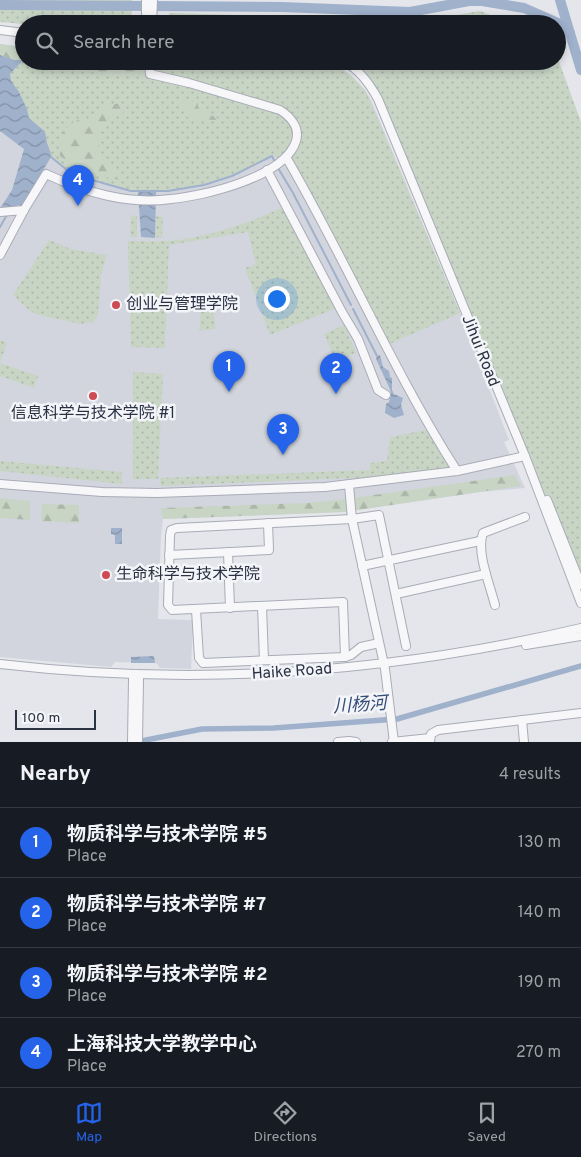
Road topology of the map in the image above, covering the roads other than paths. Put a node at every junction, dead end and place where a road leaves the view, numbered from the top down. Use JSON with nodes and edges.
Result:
{"nodes":[{"id":1,"x":146,"y":0,"type":"edge"},
{"id":2,"x":153,"y":0,"type":"edge"},
{"id":3,"x":148,"y":15,"type":"edge"},
{"id":4,"x":150,"y":15,"type":"edge"},
{"id":5,"x":0,"y":30,"type":"edge"},
{"id":6,"x":15,"y":32,"type":"edge"},
{"id":7,"x":0,"y":35,"type":"edge"},
{"id":8,"x":15,"y":37,"type":"edge"},
{"id":9,"x":150,"y":70,"type":"edge"},
{"id":10,"x":356,"y":70,"type":"edge"},
{"id":11,"x":364,"y":70,"type":"edge"},
{"id":12,"x":380,"y":98,"type":"junction"},
{"id":13,"x":276,"y":164,"type":"junction"},
{"id":14,"x":24,"y":210,"type":"junction"},
{"id":15,"x":1,"y":212,"type":"edge"},
{"id":16,"x":0,"y":255,"type":"edge"},
{"id":17,"x":386,"y":395,"type":"dead end"},
{"id":18,"x":524,"y":456,"type":"junction"},
{"id":19,"x":457,"y":471,"type":"junction"},
{"id":20,"x":0,"y":484,"type":"edge"},
{"id":21,"x":349,"y":485,"type":"junction"},
{"id":22,"x":525,"y":517,"type":"dead end"},
{"id":23,"x":352,"y":519,"type":"junction"},
{"id":24,"x":268,"y":523,"type":"junction"},
{"id":25,"x":480,"y":541,"type":"junction"},
{"id":26,"x":228,"y":552,"type":"junction"},
{"id":27,"x":169,"y":555,"type":"junction"},
{"id":28,"x":389,"y":560,"type":"junction"},
{"id":29,"x":362,"y":566,"type":"junction"},
{"id":30,"x":486,"y":574,"type":"junction"},
{"id":31,"x":581,"y":585,"type":"edge"},
{"id":32,"x":396,"y":594,"type":"junction"},
{"id":33,"x":581,"y":603,"type":"edge"},
{"id":34,"x":495,"y":604,"type":"dead end"},
{"id":35,"x":262,"y":606,"type":"junction"},
{"id":36,"x":230,"y":608,"type":"junction"},
{"id":37,"x":196,"y":610,"type":"junction"},
{"id":38,"x":581,"y":628,"type":"edge"},
{"id":39,"x":581,"y":636,"type":"edge"},
{"id":40,"x":379,"y":643,"type":"junction"},
{"id":41,"x":406,"y":646,"type":"dead end"},
{"id":42,"x":345,"y":656,"type":"junction"},
{"id":43,"x":264,"y":660,"type":"junction"},
{"id":44,"x":0,"y":664,"type":"edge"},
{"id":45,"x":384,"y":666,"type":"junction"},
{"id":46,"x":0,"y":669,"type":"edge"},
{"id":47,"x":136,"y":678,"type":"junction"},
{"id":48,"x":581,"y":713,"type":"edge"},
{"id":49,"x":522,"y":720,"type":"junction"},
{"id":50,"x":134,"y":736,"type":"edge"},
{"id":51,"x":430,"y":740,"type":"edge"},
{"id":52,"x":138,"y":742,"type":"edge"},
{"id":53,"x":338,"y":742,"type":"edge"},
{"id":54,"x":356,"y":742,"type":"edge"},
{"id":55,"x":393,"y":742,"type":"edge"},
{"id":56,"x":524,"y":742,"type":"edge"}],
"edges":[{"from":1,"to":3,"type":"street"},
{"from":2,"to":4,"type":"street"},
{"from":5,"to":6,"type":"street"},
{"from":7,"to":8,"type":"street"},
{"from":9,"to":13,"type":"street"},
{"from":10,"to":12,"type":"street"},
{"from":11,"to":12,"type":"street"},
{"from":12,"to":18,"type":"street","name":"Jihui Road"},
{"from":12,"to":31,"type":"street","name":"Jihui Road"},
{"from":13,"to":14,"type":"street"},
{"from":13,"to":17,"type":"street"},
{"from":13,"to":19,"type":"street"},
{"from":14,"to":15,"type":"street"},
{"from":14,"to":16,"type":"street"},
{"from":18,"to":19,"type":"street"},
{"from":18,"to":33,"type":"street","name":"Jihui Road"},
{"from":19,"to":21,"type":"street"},
{"from":20,"to":21,"type":"street"},
{"from":21,"to":23,"type":"street"},
{"from":22,"to":25,"type":"street"},
{"from":23,"to":24,"type":"street"},
{"from":23,"to":28,"type":"street"},
{"from":23,"to":29,"type":"street"},
{"from":24,"to":26,"type":"street"},
{"from":24,"to":27,"type":"street"},
{"from":25,"to":28,"type":"street"},
{"from":25,"to":30,"type":"street"},
{"from":26,"to":27,"type":"street"},
{"from":26,"to":36,"type":"street"},
{"from":27,"to":37,"type":"street"},
{"from":28,"to":29,"type":"street"},
{"from":28,"to":32,"type":"street"},
{"from":29,"to":40,"type":"street"},
{"from":30,"to":32,"type":"street"},
{"from":30,"to":34,"type":"street"},
{"from":32,"to":41,"type":"street"},
{"from":35,"to":36,"type":"street"},
{"from":35,"to":42,"type":"street"},
{"from":35,"to":43,"type":"street"},
{"from":36,"to":37,"type":"street"},
{"from":37,"to":43,"type":"street"},
{"from":38,"to":45,"type":"street","name":"Haike Road"},
{"from":39,"to":45,"type":"street","name":"Haike Road"},
{"from":40,"to":42,"type":"street"},
{"from":40,"to":45,"type":"street"},
{"from":42,"to":43,"type":"street"},
{"from":44,"to":47,"type":"street","name":"Haike Road"},
{"from":45,"to":47,"type":"street","name":"Haike Road"},
{"from":45,"to":55,"type":"street"},
{"from":46,"to":47,"type":"street","name":"Haike Road"},
{"from":47,"to":50,"type":"street"},
{"from":48,"to":49,"type":"street"},
{"from":49,"to":51,"type":"street"},
{"from":49,"to":56,"type":"street"},
{"from":50,"to":52,"type":"street"},
{"from":51,"to":55,"type":"street"},
{"from":53,"to":54,"type":"street"}]}
